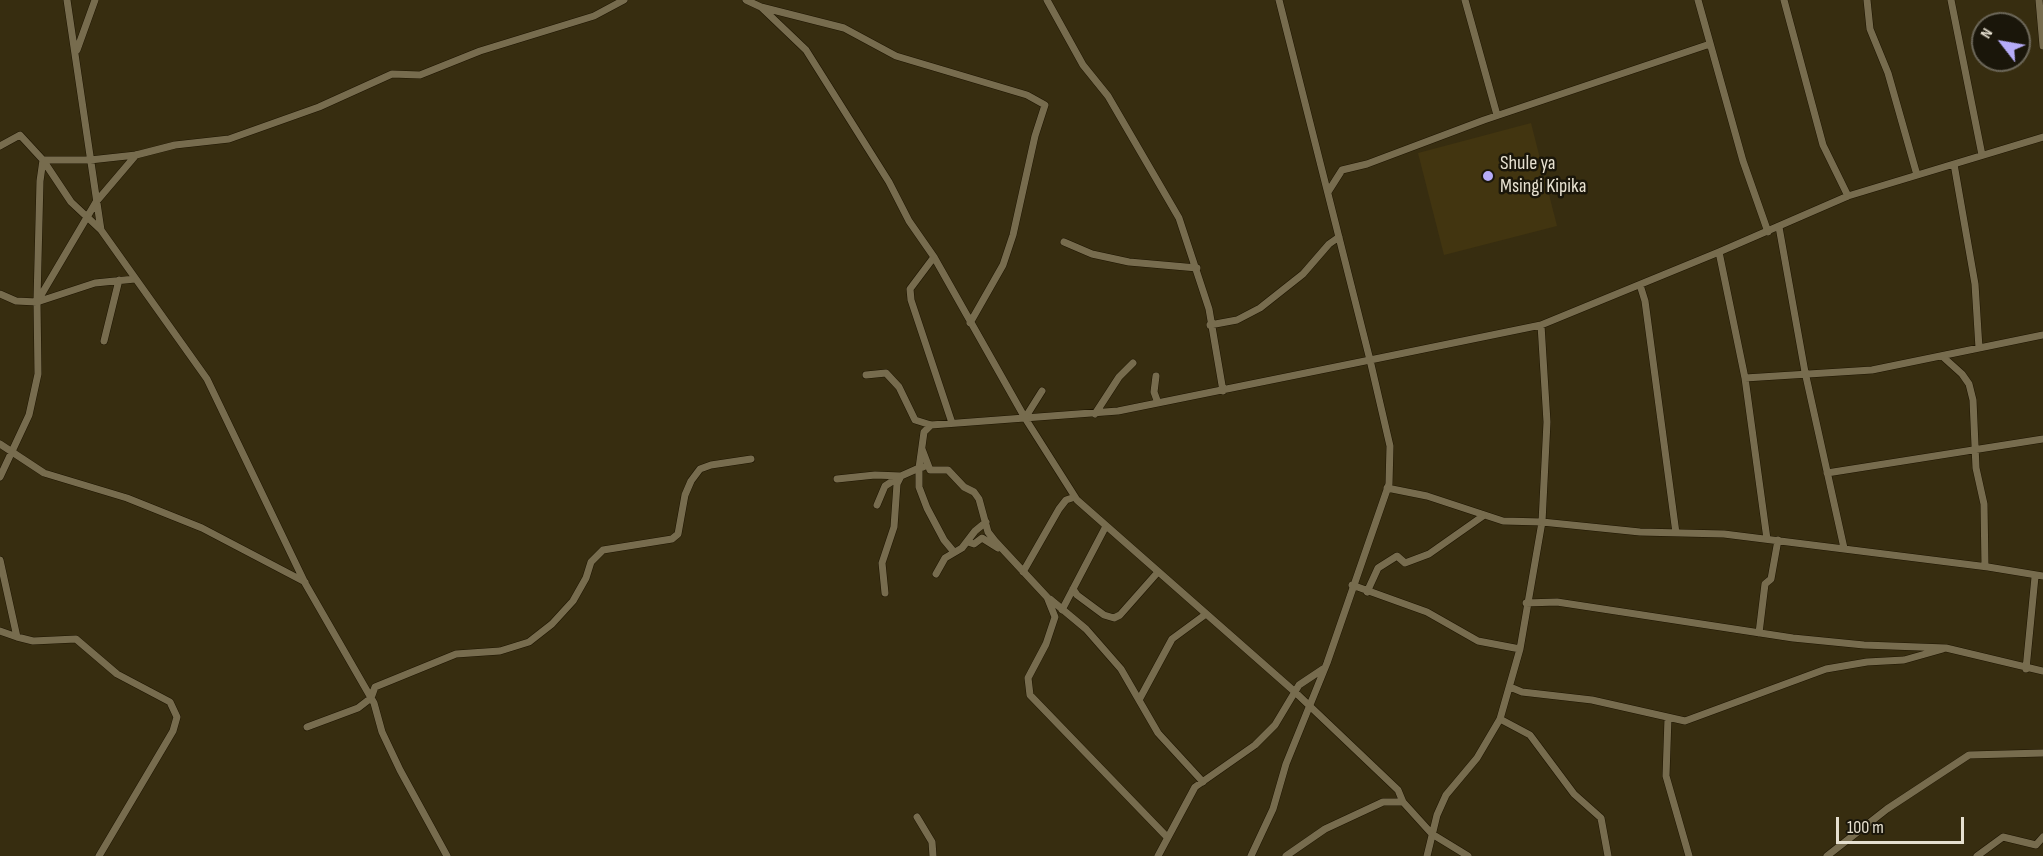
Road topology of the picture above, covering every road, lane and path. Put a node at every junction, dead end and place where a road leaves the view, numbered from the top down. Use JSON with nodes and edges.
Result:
{"nodes":[{"id":1,"x":67,"y":0,"type":"edge"},
{"id":2,"x":95,"y":0,"type":"edge"},
{"id":3,"x":624,"y":0,"type":"edge"},
{"id":4,"x":746,"y":0,"type":"edge"},
{"id":5,"x":1047,"y":0,"type":"edge"},
{"id":6,"x":1279,"y":0,"type":"edge"},
{"id":7,"x":1465,"y":0,"type":"edge"},
{"id":8,"x":1698,"y":0,"type":"edge"},
{"id":9,"x":1784,"y":0,"type":"edge"},
{"id":10,"x":1867,"y":0,"type":"edge"},
{"id":11,"x":1951,"y":0,"type":"edge"},
{"id":12,"x":2039,"y":0,"type":"edge"},
{"id":13,"x":761,"y":7,"type":"junction"},
{"id":14,"x":1710,"y":44,"type":"junction"},
{"id":15,"x":2043,"y":46,"type":"edge"},
{"id":16,"x":76,"y":53,"type":"junction"},
{"id":17,"x":1497,"y":115,"type":"junction"},
{"id":18,"x":2043,"y":137,"type":"edge"},
{"id":19,"x":0,"y":146,"type":"edge"},
{"id":20,"x":136,"y":155,"type":"junction"},
{"id":21,"x":1982,"y":155,"type":"junction"},
{"id":22,"x":43,"y":160,"type":"junction"},
{"id":23,"x":90,"y":160,"type":"junction"},
{"id":24,"x":1954,"y":164,"type":"junction"},
{"id":25,"x":1917,"y":175,"type":"junction"},
{"id":26,"x":1328,"y":192,"type":"junction"},
{"id":27,"x":1848,"y":196,"type":"junction"},
{"id":28,"x":96,"y":202,"type":"junction"},
{"id":29,"x":87,"y":218,"type":"junction"},
{"id":30,"x":1779,"y":227,"type":"junction"},
{"id":31,"x":101,"y":230,"type":"junction"},
{"id":32,"x":1768,"y":232,"type":"junction"},
{"id":33,"x":1339,"y":237,"type":"junction"},
{"id":34,"x":1064,"y":242,"type":"dead end"},
{"id":35,"x":1719,"y":252,"type":"junction"},
{"id":36,"x":934,"y":257,"type":"junction"},
{"id":37,"x":1197,"y":268,"type":"junction"},
{"id":38,"x":135,"y":279,"type":"junction"},
{"id":39,"x":119,"y":280,"type":"junction"},
{"id":40,"x":1640,"y":285,"type":"junction"},
{"id":41,"x":0,"y":294,"type":"edge"},
{"id":42,"x":37,"y":302,"type":"junction"},
{"id":43,"x":970,"y":323,"type":"junction"},
{"id":44,"x":1210,"y":325,"type":"junction"},
{"id":45,"x":1541,"y":325,"type":"junction"},
{"id":46,"x":2043,"y":335,"type":"edge"},
{"id":47,"x":104,"y":341,"type":"dead end"},
{"id":48,"x":1979,"y":348,"type":"junction"},
{"id":49,"x":1942,"y":356,"type":"junction"},
{"id":50,"x":1370,"y":360,"type":"junction"},
{"id":51,"x":1133,"y":363,"type":"dead end"},
{"id":52,"x":1805,"y":372,"type":"junction"},
{"id":53,"x":867,"y":375,"type":"dead end"},
{"id":54,"x":1156,"y":376,"type":"dead end"},
{"id":55,"x":1745,"y":378,"type":"junction"},
{"id":56,"x":1042,"y":391,"type":"dead end"},
{"id":57,"x":1223,"y":391,"type":"junction"},
{"id":58,"x":1158,"y":403,"type":"junction"},
{"id":59,"x":1095,"y":414,"type":"junction"},
{"id":60,"x":1025,"y":418,"type":"junction"},
{"id":61,"x":952,"y":423,"type":"junction"},
{"id":62,"x":932,"y":425,"type":"junction"},
{"id":63,"x":2043,"y":439,"type":"edge"},
{"id":64,"x":0,"y":444,"type":"edge"},
{"id":65,"x":922,"y":449,"type":"junction"},
{"id":66,"x":1977,"y":449,"type":"junction"},
{"id":67,"x":12,"y":451,"type":"junction"},
{"id":68,"x":751,"y":459,"type":"dead end"},
{"id":69,"x":919,"y":468,"type":"junction"},
{"id":70,"x":930,"y":470,"type":"junction"},
{"id":71,"x":1827,"y":472,"type":"junction"},
{"id":72,"x":901,"y":476,"type":"junction"},
{"id":73,"x":0,"y":477,"type":"edge"},
{"id":74,"x":837,"y":479,"type":"dead end"},
{"id":75,"x":1388,"y":488,"type":"junction"},
{"id":76,"x":1075,"y":497,"type":"junction"},
{"id":77,"x":877,"y":505,"type":"dead end"},
{"id":78,"x":1483,"y":516,"type":"junction"},
{"id":79,"x":986,"y":522,"type":"junction"},
{"id":80,"x":1542,"y":522,"type":"junction"},
{"id":81,"x":1106,"y":526,"type":"junction"},
{"id":82,"x":1676,"y":533,"type":"junction"},
{"id":83,"x":1767,"y":539,"type":"junction"},
{"id":84,"x":1778,"y":540,"type":"junction"},
{"id":85,"x":968,"y":542,"type":"junction"},
{"id":86,"x":1003,"y":548,"type":"junction"},
{"id":87,"x":1844,"y":548,"type":"junction"},
{"id":88,"x":954,"y":552,"type":"junction"},
{"id":89,"x":0,"y":560,"type":"edge"},
{"id":90,"x":1985,"y":566,"type":"junction"},
{"id":91,"x":1023,"y":572,"type":"junction"},
{"id":92,"x":1158,"y":572,"type":"junction"},
{"id":93,"x":936,"y":574,"type":"dead end"},
{"id":94,"x":2039,"y":577,"type":"edge"},
{"id":95,"x":305,"y":583,"type":"junction"},
{"id":96,"x":1352,"y":585,"type":"junction"},
{"id":97,"x":1073,"y":589,"type":"junction"},
{"id":98,"x":1367,"y":592,"type":"junction"},
{"id":99,"x":885,"y":593,"type":"dead end"},
{"id":100,"x":1047,"y":597,"type":"junction"},
{"id":101,"x":1526,"y":603,"type":"junction"},
{"id":102,"x":1062,"y":610,"type":"junction"},
{"id":103,"x":1206,"y":614,"type":"junction"},
{"id":104,"x":0,"y":631,"type":"edge"},
{"id":105,"x":1759,"y":633,"type":"junction"},
{"id":106,"x":17,"y":637,"type":"junction"},
{"id":107,"x":1946,"y":648,"type":"junction"},
{"id":108,"x":1520,"y":649,"type":"junction"},
{"id":109,"x":1327,"y":663,"type":"junction"},
{"id":110,"x":2026,"y":669,"type":"junction"},
{"id":111,"x":2043,"y":671,"type":"edge"},
{"id":112,"x":362,"y":683,"type":"junction"},
{"id":113,"x":375,"y":687,"type":"junction"},
{"id":114,"x":1510,"y":687,"type":"junction"},
{"id":115,"x":1295,"y":692,"type":"junction"},
{"id":116,"x":371,"y":698,"type":"junction"},
{"id":117,"x":1139,"y":700,"type":"junction"},
{"id":118,"x":1308,"y":704,"type":"junction"},
{"id":119,"x":1668,"y":718,"type":"junction"},
{"id":120,"x":1500,"y":719,"type":"junction"},
{"id":121,"x":307,"y":727,"type":"dead end"},
{"id":122,"x":2043,"y":753,"type":"edge"},
{"id":123,"x":1203,"y":782,"type":"junction"},
{"id":124,"x":1402,"y":802,"type":"junction"},
{"id":125,"x":917,"y":817,"type":"dead end"},
{"id":126,"x":1432,"y":834,"type":"junction"},
{"id":127,"x":1167,"y":837,"type":"junction"},
{"id":128,"x":2043,"y":837,"type":"edge"},
{"id":129,"x":99,"y":856,"type":"edge"},
{"id":130,"x":447,"y":856,"type":"edge"},
{"id":131,"x":933,"y":856,"type":"edge"},
{"id":132,"x":1158,"y":856,"type":"edge"},
{"id":133,"x":1251,"y":856,"type":"edge"},
{"id":134,"x":1286,"y":856,"type":"edge"},
{"id":135,"x":1427,"y":856,"type":"edge"},
{"id":136,"x":1468,"y":856,"type":"edge"},
{"id":137,"x":1608,"y":856,"type":"edge"},
{"id":138,"x":1689,"y":856,"type":"edge"},
{"id":139,"x":1827,"y":856,"type":"edge"},
{"id":140,"x":1977,"y":856,"type":"edge"}],
"edges":[{"from":1,"to":16,"type":"street"},
{"from":2,"to":16,"type":"street"},
{"from":3,"to":20,"type":"street"},
{"from":4,"to":13,"type":"street"},
{"from":5,"to":37,"type":"street"},
{"from":6,"to":26,"type":"street"},
{"from":7,"to":17,"type":"street"},
{"from":8,"to":14,"type":"street"},
{"from":9,"to":27,"type":"street"},
{"from":10,"to":25,"type":"street"},
{"from":11,"to":21,"type":"street"},
{"from":12,"to":15,"type":"street"},
{"from":13,"to":36,"type":"street"},
{"from":13,"to":43,"type":"street"},
{"from":14,"to":17,"type":"street"},
{"from":14,"to":32,"type":"street"},
{"from":16,"to":23,"type":"street"},
{"from":17,"to":26,"type":"street"},
{"from":18,"to":21,"type":"street"},
{"from":19,"to":22,"type":"street"},
{"from":20,"to":23,"type":"street"},
{"from":20,"to":28,"type":"street"},
{"from":21,"to":24,"type":"street"},
{"from":22,"to":23,"type":"street"},
{"from":22,"to":29,"type":"street"},
{"from":22,"to":42,"type":"street"},
{"from":23,"to":28,"type":"street"},
{"from":24,"to":25,"type":"street"},
{"from":24,"to":48,"type":"street"},
{"from":25,"to":27,"type":"street"},
{"from":26,"to":33,"type":"street"},
{"from":27,"to":30,"type":"street"},
{"from":28,"to":29,"type":"street"},
{"from":28,"to":31,"type":"street"},
{"from":29,"to":31,"type":"street"},
{"from":29,"to":42,"type":"street"},
{"from":30,"to":32,"type":"street"},
{"from":30,"to":52,"type":"street"},
{"from":31,"to":38,"type":"street"},
{"from":32,"to":35,"type":"street"},
{"from":33,"to":44,"type":"street"},
{"from":33,"to":50,"type":"street"},
{"from":34,"to":37,"type":"street"},
{"from":35,"to":40,"type":"street"},
{"from":35,"to":55,"type":"street"},
{"from":36,"to":43,"type":"street"},
{"from":36,"to":61,"type":"street"},
{"from":37,"to":44,"type":"street"},
{"from":38,"to":39,"type":"street"},
{"from":38,"to":95,"type":"street"},
{"from":39,"to":42,"type":"street"},
{"from":39,"to":47,"type":"street"},
{"from":40,"to":45,"type":"street"},
{"from":40,"to":82,"type":"street"},
{"from":41,"to":42,"type":"street"},
{"from":42,"to":67,"type":"street"},
{"from":43,"to":60,"type":"street"},
{"from":44,"to":57,"type":"street"},
{"from":45,"to":50,"type":"street"},
{"from":45,"to":80,"type":"street"},
{"from":46,"to":48,"type":"street"},
{"from":48,"to":49,"type":"street"},
{"from":49,"to":52,"type":"street"},
{"from":49,"to":66,"type":"street"},
{"from":50,"to":57,"type":"street"},
{"from":50,"to":75,"type":"street"},
{"from":51,"to":59,"type":"street"},
{"from":52,"to":55,"type":"street"},
{"from":52,"to":71,"type":"street"},
{"from":53,"to":62,"type":"street"},
{"from":54,"to":58,"type":"street"},
{"from":55,"to":83,"type":"street"},
{"from":56,"to":60,"type":"street"},
{"from":57,"to":58,"type":"street"},
{"from":58,"to":59,"type":"street"},
{"from":59,"to":60,"type":"street"},
{"from":60,"to":61,"type":"street"},
{"from":60,"to":76,"type":"street"},
{"from":61,"to":62,"type":"street"},
{"from":62,"to":65,"type":"street"},
{"from":63,"to":66,"type":"street"},
{"from":64,"to":67,"type":"street"},
{"from":65,"to":69,"type":"street"},
{"from":65,"to":70,"type":"street"},
{"from":66,"to":71,"type":"street"},
{"from":66,"to":90,"type":"street"},
{"from":67,"to":73,"type":"street"},
{"from":67,"to":95,"type":"street"},
{"from":68,"to":113,"type":"street"},
{"from":69,"to":70,"type":"street"},
{"from":69,"to":72,"type":"street"},
{"from":69,"to":88,"type":"street"},
{"from":70,"to":79,"type":"street"},
{"from":71,"to":87,"type":"street"},
{"from":72,"to":74,"type":"street"},
{"from":72,"to":77,"type":"street"},
{"from":72,"to":99,"type":"street"},
{"from":75,"to":78,"type":"street"},
{"from":75,"to":96,"type":"street"},
{"from":76,"to":81,"type":"street"},
{"from":76,"to":91,"type":"street"},
{"from":78,"to":80,"type":"street"},
{"from":78,"to":98,"type":"street"},
{"from":79,"to":85,"type":"street"},
{"from":79,"to":86,"type":"street"},
{"from":80,"to":82,"type":"street"},
{"from":80,"to":101,"type":"street"},
{"from":81,"to":92,"type":"street"},
{"from":81,"to":97,"type":"street"},
{"from":82,"to":83,"type":"street"},
{"from":83,"to":84,"type":"street"},
{"from":84,"to":87,"type":"street"},
{"from":84,"to":105,"type":"street"},
{"from":85,"to":86,"type":"street"},
{"from":85,"to":88,"type":"street"},
{"from":86,"to":91,"type":"street"},
{"from":87,"to":90,"type":"street"},
{"from":88,"to":93,"type":"street"},
{"from":89,"to":106,"type":"street"},
{"from":90,"to":94,"type":"street"},
{"from":91,"to":100,"type":"street"},
{"from":92,"to":97,"type":"street"},
{"from":92,"to":103,"type":"street"},
{"from":94,"to":110,"type":"street"},
{"from":95,"to":112,"type":"street"},
{"from":96,"to":98,"type":"street"},
{"from":96,"to":109,"type":"street"},
{"from":97,"to":102,"type":"street"},
{"from":98,"to":108,"type":"street"},
{"from":100,"to":102,"type":"street"},
{"from":100,"to":127,"type":"street"},
{"from":101,"to":105,"type":"street"},
{"from":101,"to":108,"type":"street"},
{"from":102,"to":117,"type":"street"},
{"from":103,"to":115,"type":"street"},
{"from":103,"to":117,"type":"street"},
{"from":104,"to":106,"type":"street"},
{"from":105,"to":107,"type":"street"},
{"from":106,"to":129,"type":"street"},
{"from":107,"to":110,"type":"street"},
{"from":107,"to":119,"type":"street"},
{"from":108,"to":114,"type":"street"},
{"from":109,"to":115,"type":"street"},
{"from":109,"to":118,"type":"street"},
{"from":110,"to":111,"type":"street"},
{"from":112,"to":113,"type":"street"},
{"from":112,"to":116,"type":"street"},
{"from":113,"to":116,"type":"street"},
{"from":114,"to":119,"type":"street"},
{"from":114,"to":120,"type":"street"},
{"from":115,"to":118,"type":"street"},
{"from":115,"to":123,"type":"street"},
{"from":116,"to":121,"type":"street"},
{"from":116,"to":130,"type":"street"},
{"from":117,"to":123,"type":"street"},
{"from":118,"to":124,"type":"street"},
{"from":118,"to":133,"type":"street"},
{"from":119,"to":138,"type":"street"},
{"from":120,"to":126,"type":"street"},
{"from":120,"to":137,"type":"street"},
{"from":122,"to":139,"type":"street"},
{"from":123,"to":127,"type":"street"},
{"from":124,"to":126,"type":"street"},
{"from":124,"to":134,"type":"street"},
{"from":125,"to":131,"type":"street"},
{"from":126,"to":135,"type":"street"},
{"from":126,"to":136,"type":"street"},
{"from":127,"to":132,"type":"street"},
{"from":128,"to":140,"type":"street"}]}
